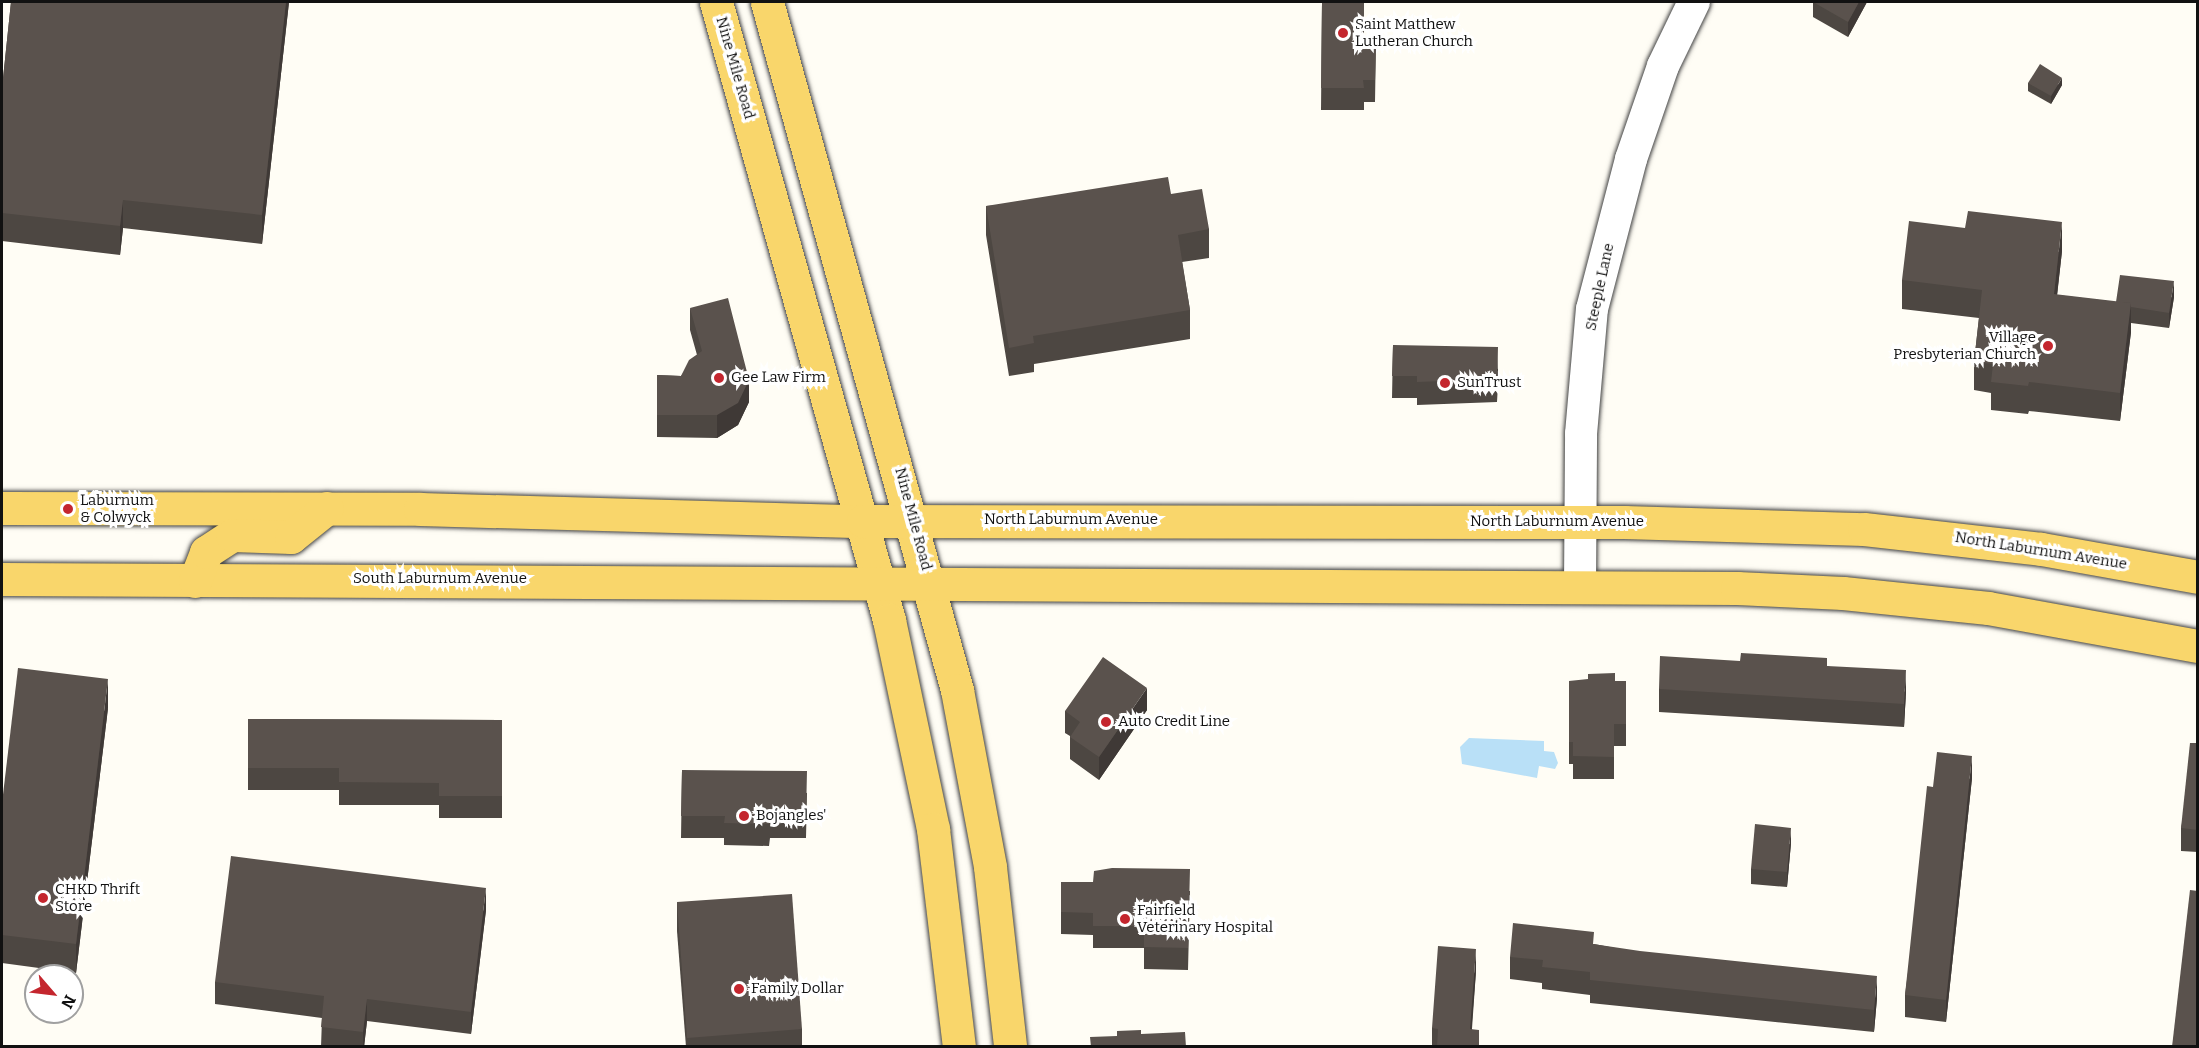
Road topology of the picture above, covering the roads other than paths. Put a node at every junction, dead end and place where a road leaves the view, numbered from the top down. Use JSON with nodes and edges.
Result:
{"nodes":[{"id":1,"x":716,"y":2,"type":"edge"},
{"id":2,"x":767,"y":2,"type":"edge"},
{"id":3,"x":1694,"y":2,"type":"edge"},
{"id":4,"x":2,"y":508,"type":"edge"},
{"id":5,"x":327,"y":508,"type":"junction"},
{"id":6,"x":912,"y":520,"type":"junction"},
{"id":7,"x":863,"y":521,"type":"junction"},
{"id":8,"x":1580,"y":522,"type":"junction"},
{"id":9,"x":2198,"y":577,"type":"edge"},
{"id":10,"x":2,"y":579,"type":"edge"},
{"id":11,"x":195,"y":580,"type":"junction"},
{"id":12,"x":879,"y":580,"type":"junction"},
{"id":13,"x":930,"y":582,"type":"junction"},
{"id":14,"x":1580,"y":587,"type":"junction"},
{"id":15,"x":2198,"y":646,"type":"edge"},
{"id":16,"x":959,"y":1047,"type":"edge"},
{"id":17,"x":1010,"y":1047,"type":"edge"}],
"edges":[{"from":1,"to":7,"type":"main road","name":"Nine Mile Road"},
{"from":2,"to":6,"type":"main road","name":"Nine Mile Road"},
{"from":3,"to":8,"type":"street","name":"Steeple Lane"},
{"from":4,"to":5,"type":"main road"},
{"from":5,"to":7,"type":"main road"},
{"from":5,"to":11,"type":"main road"},
{"from":6,"to":7,"type":"main road","name":"North Laburnum Avenue"},
{"from":6,"to":8,"type":"main road","name":"North Laburnum Avenue"},
{"from":6,"to":13,"type":"main road","name":"Nine Mile Road"},
{"from":7,"to":12,"type":"main road","name":"Nine Mile Road"},
{"from":8,"to":9,"type":"main road","name":"North Laburnum Avenue"},
{"from":8,"to":14,"type":"street","name":"Steeple Lane"},
{"from":10,"to":11,"type":"main road","name":"South Laburnum Avenue"},
{"from":11,"to":12,"type":"main road","name":"South Laburnum Avenue"},
{"from":12,"to":13,"type":"main road","name":"South Laburnum Avenue"},
{"from":12,"to":16,"type":"main road","name":"Nine Mile Road"},
{"from":13,"to":14,"type":"main road"},
{"from":13,"to":17,"type":"main road","name":"Nine Mile Road"},
{"from":14,"to":15,"type":"main road"}]}
